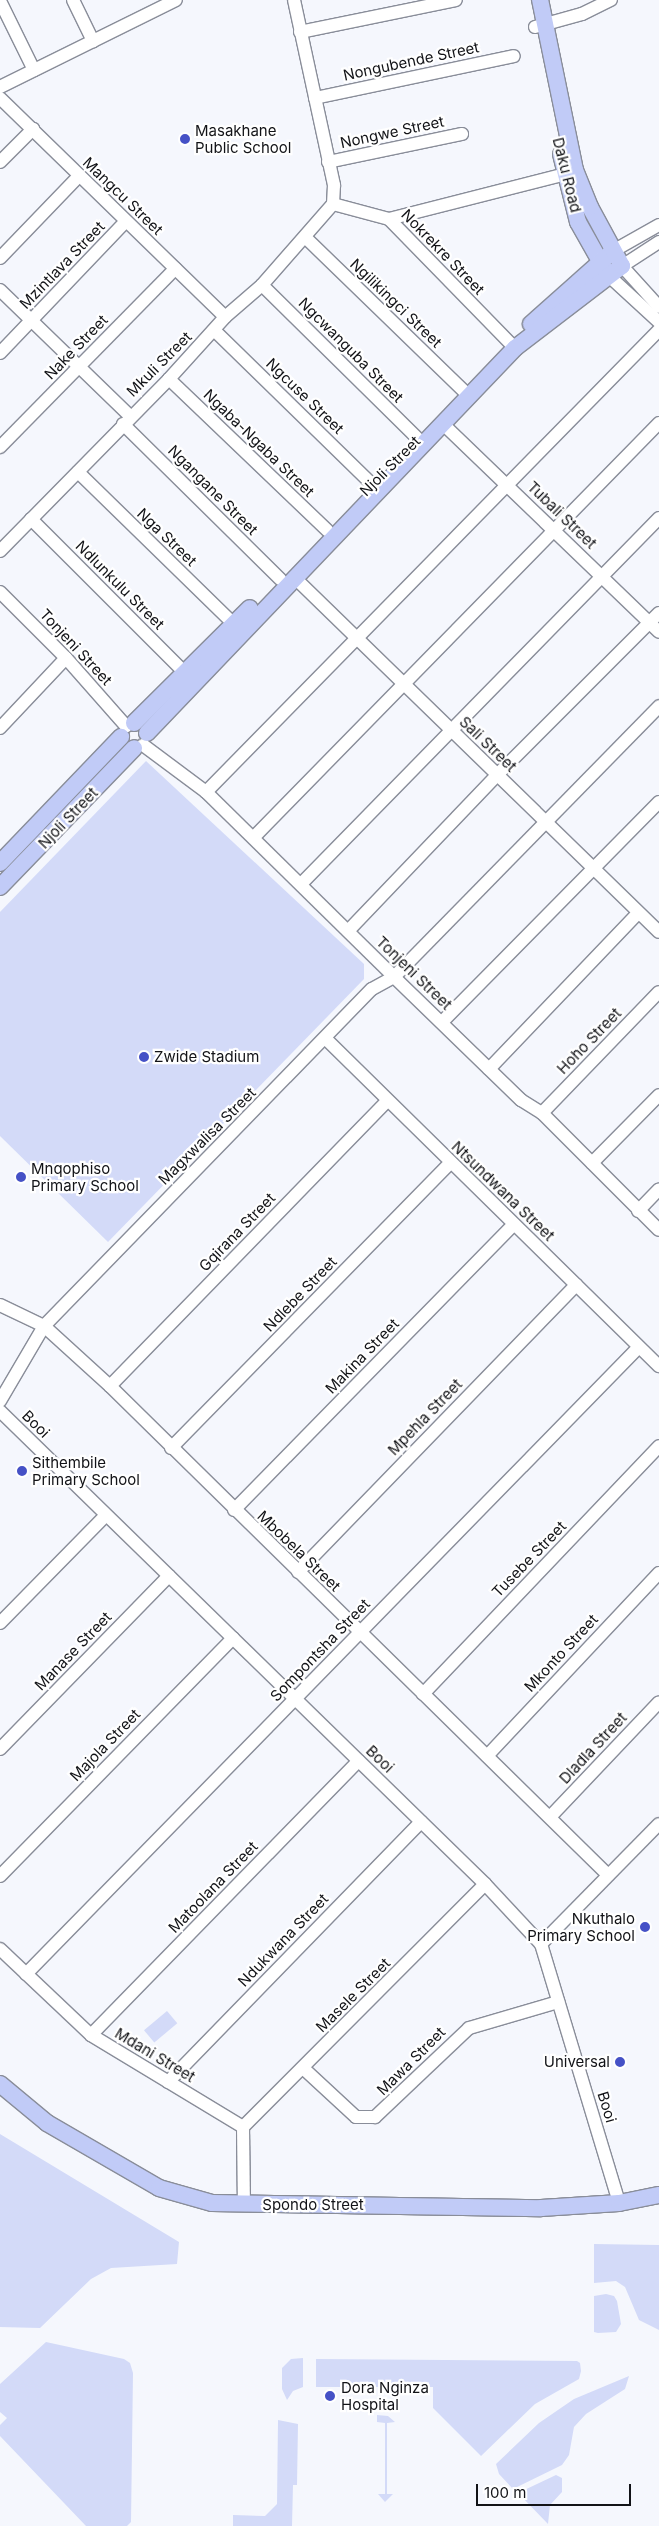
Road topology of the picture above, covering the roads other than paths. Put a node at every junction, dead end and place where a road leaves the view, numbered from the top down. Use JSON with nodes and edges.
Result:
{"nodes":[{"id":1,"x":73,"y":0,"type":"edge"},
{"id":2,"x":176,"y":0,"type":"edge"},
{"id":3,"x":294,"y":0,"type":"edge"},
{"id":4,"x":456,"y":0,"type":"edge"},
{"id":5,"x":537,"y":0,"type":"edge"},
{"id":6,"x":611,"y":0,"type":"edge"},
{"id":7,"x":0,"y":1,"type":"edge"},
{"id":8,"x":149,"y":6,"type":"edge"},
{"id":9,"x":540,"y":25,"type":"junction"},
{"id":10,"x":300,"y":32,"type":"junction"},
{"id":11,"x":93,"y":41,"type":"junction"},
{"id":12,"x":514,"y":56,"type":"dead end"},
{"id":13,"x":34,"y":70,"type":"junction"},
{"id":14,"x":0,"y":87,"type":"edge"},
{"id":15,"x":0,"y":98,"type":"edge"},
{"id":16,"x":315,"y":98,"type":"junction"},
{"id":17,"x":33,"y":129,"type":"junction"},
{"id":18,"x":462,"y":134,"type":"dead end"},
{"id":19,"x":0,"y":162,"type":"edge"},
{"id":20,"x":328,"y":162,"type":"junction"},
{"id":21,"x":570,"y":173,"type":"junction"},
{"id":22,"x":79,"y":176,"type":"junction"},
{"id":23,"x":334,"y":200,"type":"junction"},
{"id":24,"x":389,"y":218,"type":"junction"},
{"id":25,"x":126,"y":221,"type":"junction"},
{"id":26,"x":659,"y":225,"type":"edge"},
{"id":27,"x":306,"y":238,"type":"junction"},
{"id":28,"x":659,"y":242,"type":"edge"},
{"id":29,"x":613,"y":251,"type":"junction"},
{"id":30,"x":0,"y":258,"type":"edge"},
{"id":31,"x":599,"y":262,"type":"junction"},
{"id":32,"x":175,"y":269,"type":"junction"},
{"id":33,"x":616,"y":271,"type":"junction"},
{"id":34,"x":262,"y":285,"type":"junction"},
{"id":35,"x":0,"y":290,"type":"edge"},
{"id":36,"x":659,"y":307,"type":"edge"},
{"id":37,"x":225,"y":317,"type":"junction"},
{"id":38,"x":31,"y":321,"type":"junction"},
{"id":39,"x":659,"y":322,"type":"edge"},
{"id":40,"x":659,"y":330,"type":"edge"},
{"id":41,"x":215,"y":331,"type":"junction"},
{"id":42,"x":513,"y":346,"type":"junction"},
{"id":43,"x":0,"y":353,"type":"edge"},
{"id":44,"x":79,"y":367,"type":"junction"},
{"id":45,"x":169,"y":379,"type":"junction"},
{"id":46,"x":464,"y":391,"type":"junction"},
{"id":47,"x":127,"y":420,"type":"junction"},
{"id":48,"x":442,"y":423,"type":"junction"},
{"id":49,"x":659,"y":423,"type":"edge"},
{"id":50,"x":417,"y":438,"type":"junction"},
{"id":51,"x":0,"y":447,"type":"edge"},
{"id":52,"x":78,"y":472,"type":"junction"},
{"id":53,"x":506,"y":483,"type":"junction"},
{"id":54,"x":372,"y":484,"type":"junction"},
{"id":55,"x":659,"y":518,"type":"edge"},
{"id":56,"x":31,"y":519,"type":"junction"},
{"id":57,"x":327,"y":530,"type":"junction"},
{"id":58,"x":554,"y":530,"type":"junction"},
{"id":59,"x":0,"y":551,"type":"edge"},
{"id":60,"x":603,"y":577,"type":"junction"},
{"id":61,"x":287,"y":578,"type":"junction"},
{"id":62,"x":0,"y":592,"type":"edge"},
{"id":63,"x":656,"y":623,"type":"edge"},
{"id":64,"x":234,"y":624,"type":"junction"},
{"id":65,"x":358,"y":637,"type":"junction"},
{"id":66,"x":66,"y":658,"type":"junction"},
{"id":67,"x":186,"y":674,"type":"junction"},
{"id":68,"x":404,"y":684,"type":"junction"},
{"id":69,"x":659,"y":706,"type":"edge"},
{"id":70,"x":1,"y":724,"type":"edge"},
{"id":71,"x":451,"y":730,"type":"junction"},
{"id":72,"x":134,"y":735,"type":"junction"},
{"id":73,"x":497,"y":776,"type":"junction"},
{"id":74,"x":206,"y":792,"type":"junction"},
{"id":75,"x":659,"y":802,"type":"edge"},
{"id":76,"x":545,"y":822,"type":"junction"},
{"id":77,"x":254,"y":837,"type":"junction"},
{"id":78,"x":0,"y":863,"type":"edge"},
{"id":79,"x":593,"y":868,"type":"junction"},
{"id":80,"x":301,"y":884,"type":"junction"},
{"id":81,"x":0,"y":887,"type":"edge"},
{"id":82,"x":638,"y":913,"type":"junction"},
{"id":83,"x":348,"y":931,"type":"junction"},
{"id":84,"x":659,"y":932,"type":"edge"},
{"id":85,"x":394,"y":978,"type":"junction"},
{"id":86,"x":659,"y":992,"type":"edge"},
{"id":87,"x":442,"y":1022,"type":"junction"},
{"id":88,"x":326,"y":1039,"type":"junction"},
{"id":89,"x":489,"y":1069,"type":"junction"},
{"id":90,"x":659,"y":1096,"type":"edge"},
{"id":91,"x":387,"y":1101,"type":"junction"},
{"id":92,"x":542,"y":1113,"type":"junction"},
{"id":93,"x":451,"y":1162,"type":"junction"},
{"id":94,"x":592,"y":1163,"type":"junction"},
{"id":95,"x":659,"y":1189,"type":"edge"},
{"id":96,"x":638,"y":1211,"type":"junction"},
{"id":97,"x":514,"y":1224,"type":"junction"},
{"id":98,"x":659,"y":1230,"type":"edge"},
{"id":99,"x":576,"y":1285,"type":"junction"},
{"id":100,"x":0,"y":1305,"type":"edge"},
{"id":101,"x":44,"y":1326,"type":"junction"},
{"id":102,"x":638,"y":1348,"type":"junction"},
{"id":103,"x":659,"y":1366,"type":"edge"},
{"id":104,"x":110,"y":1386,"type":"junction"},
{"id":105,"x":0,"y":1400,"type":"edge"},
{"id":106,"x":0,"y":1411,"type":"edge"},
{"id":107,"x":659,"y":1446,"type":"edge"},
{"id":108,"x":171,"y":1448,"type":"junction"},
{"id":109,"x":234,"y":1510,"type":"junction"},
{"id":110,"x":106,"y":1516,"type":"junction"},
{"id":111,"x":298,"y":1572,"type":"junction"},
{"id":112,"x":659,"y":1573,"type":"edge"},
{"id":113,"x":169,"y":1576,"type":"junction"},
{"id":114,"x":0,"y":1623,"type":"edge"},
{"id":115,"x":359,"y":1632,"type":"junction"},
{"id":116,"x":233,"y":1638,"type":"junction"},
{"id":117,"x":423,"y":1694,"type":"junction"},
{"id":118,"x":296,"y":1699,"type":"junction"},
{"id":119,"x":659,"y":1702,"type":"edge"},
{"id":120,"x":0,"y":1749,"type":"edge"},
{"id":121,"x":487,"y":1756,"type":"junction"},
{"id":122,"x":358,"y":1761,"type":"junction"},
{"id":123,"x":550,"y":1817,"type":"junction"},
{"id":124,"x":421,"y":1822,"type":"junction"},
{"id":125,"x":659,"y":1824,"type":"edge"},
{"id":126,"x":608,"y":1875,"type":"junction"},
{"id":127,"x":0,"y":1876,"type":"edge"},
{"id":128,"x":485,"y":1884,"type":"junction"},
{"id":129,"x":541,"y":1944,"type":"junction"},
{"id":130,"x":0,"y":1949,"type":"edge"},
{"id":131,"x":26,"y":1974,"type":"junction"},
{"id":132,"x":558,"y":2002,"type":"junction"},
{"id":133,"x":91,"y":2035,"type":"junction"},
{"id":134,"x":303,"y":2068,"type":"junction"},
{"id":135,"x":168,"y":2082,"type":"junction"},
{"id":136,"x":0,"y":2084,"type":"edge"},
{"id":137,"x":243,"y":2127,"type":"junction"},
{"id":138,"x":659,"y":2195,"type":"edge"},
{"id":139,"x":619,"y":2203,"type":"junction"},
{"id":140,"x":244,"y":2204,"type":"junction"}],
"edges":[{"from":1,"to":11,"type":"street"},
{"from":2,"to":8,"type":"street"},
{"from":3,"to":10,"type":"street"},
{"from":4,"to":10,"type":"street"},
{"from":5,"to":9,"type":"main road","name":"Daku Road"},
{"from":6,"to":9,"type":"street"},
{"from":7,"to":13,"type":"street"},
{"from":8,"to":11,"type":"street"},
{"from":9,"to":21,"type":"main road","name":"Daku Road"},
{"from":10,"to":16,"type":"street"},
{"from":11,"to":13,"type":"street"},
{"from":12,"to":16,"type":"street","name":"Nongubende Street"},
{"from":13,"to":14,"type":"street"},
{"from":15,"to":17,"type":"street","name":"Mangcu Street"},
{"from":16,"to":20,"type":"street"},
{"from":17,"to":19,"type":"street"},
{"from":17,"to":22,"type":"street","name":"Mangcu Street"},
{"from":18,"to":20,"type":"street","name":"Nongwe Street"},
{"from":20,"to":23,"type":"street"},
{"from":21,"to":24,"type":"street"},
{"from":21,"to":29,"type":"main road","name":"Daku Road"},
{"from":21,"to":31,"type":"main road","name":"Daku Road"},
{"from":22,"to":25,"type":"street","name":"Mangcu Street"},
{"from":22,"to":30,"type":"street"},
{"from":23,"to":24,"type":"street","name":"Nokrekre Street"},
{"from":23,"to":27,"type":"street","name":"Mkuli Street"},
{"from":24,"to":42,"type":"street","name":"Nokrekre Street"},
{"from":25,"to":32,"type":"street","name":"Mangcu Street"},
{"from":25,"to":38,"type":"street","name":"Mzintlava Street"},
{"from":26,"to":29,"type":"street","name":"Njoli Street"},
{"from":27,"to":34,"type":"street","name":"Mkuli Street"},
{"from":27,"to":46,"type":"street","name":"Ngilikingci Street"},
{"from":28,"to":33,"type":"street","name":"Njoli Street"},
{"from":29,"to":31,"type":"main road","name":"Njoli Street"},
{"from":29,"to":33,"type":"main road","name":"Daku Road"},
{"from":31,"to":33,"type":"main road","name":"Daku Road"},
{"from":31,"to":42,"type":"main road","name":"Njoli Street"},
{"from":32,"to":37,"type":"street","name":"Mangcu Street"},
{"from":32,"to":44,"type":"street","name":"Nake Street"},
{"from":33,"to":36,"type":"street","name":"Daku Road"},
{"from":33,"to":39,"type":"street","name":"Daku Road"},
{"from":33,"to":42,"type":"main road","name":"Njoli Street"},
{"from":34,"to":37,"type":"street","name":"Mkuli Street"},
{"from":34,"to":50,"type":"street","name":"Ngcwanguba Street"},
{"from":35,"to":38,"type":"street","name":"Ngangane Street"},
{"from":37,"to":41,"type":"street","name":"Mkuli Street"},
{"from":38,"to":43,"type":"street","name":"Mzintlava Street"},
{"from":38,"to":44,"type":"street","name":"Ngangane Street"},
{"from":40,"to":53,"type":"street"},
{"from":41,"to":45,"type":"street","name":"Mkuli Street"},
{"from":41,"to":54,"type":"street","name":"Ngcuse Street"},
{"from":42,"to":46,"type":"main road","name":"Njoli Street"},
{"from":42,"to":48,"type":"main road","name":"Njoli Street"},
{"from":44,"to":47,"type":"street","name":"Ngangane Street"},
{"from":44,"to":51,"type":"street","name":"Nake Street"},
{"from":45,"to":47,"type":"street","name":"Mkuli Street"},
{"from":45,"to":57,"type":"street","name":"Ngaba-Ngaba Street"},
{"from":46,"to":50,"type":"main road","name":"Njoli Street"},
{"from":47,"to":52,"type":"street","name":"Mkuli Street"},
{"from":47,"to":61,"type":"street","name":"Ngangane Street"},
{"from":48,"to":53,"type":"street","name":"Tubali Street"},
{"from":48,"to":61,"type":"main road","name":"Njoli Street"},
{"from":49,"to":58,"type":"street"},
{"from":50,"to":54,"type":"main road","name":"Njoli Street"},
{"from":52,"to":56,"type":"street","name":"Mkuli Street"},
{"from":52,"to":64,"type":"street","name":"Nga Street"},
{"from":53,"to":58,"type":"street","name":"Tubali Street"},
{"from":53,"to":65,"type":"street"},
{"from":54,"to":57,"type":"main road","name":"Njoli Street"},
{"from":55,"to":60,"type":"street"},
{"from":56,"to":59,"type":"street","name":"Mkuli Street"},
{"from":56,"to":67,"type":"street","name":"Ndlunkulu Street"},
{"from":57,"to":61,"type":"main road","name":"Njoli Street"},
{"from":58,"to":60,"type":"street","name":"Tubali Street"},
{"from":58,"to":68,"type":"street"},
{"from":60,"to":63,"type":"street","name":"Tubali Street"},
{"from":60,"to":71,"type":"street"},
{"from":61,"to":64,"type":"main road","name":"Njoli Street"},
{"from":61,"to":65,"type":"street","name":"Sali Street"},
{"from":61,"to":72,"type":"main road","name":"Njoli Street"},
{"from":62,"to":66,"type":"street","name":"Tonjeni Street"},
{"from":63,"to":73,"type":"street"},
{"from":64,"to":67,"type":"main road","name":"Njoli Street"},
{"from":65,"to":68,"type":"street","name":"Sali Street"},
{"from":65,"to":74,"type":"street"},
{"from":66,"to":70,"type":"street"},
{"from":66,"to":72,"type":"street","name":"Tonjeni Street"},
{"from":67,"to":72,"type":"main road","name":"Njoli Street"},
{"from":68,"to":71,"type":"street","name":"Sali Street"},
{"from":68,"to":77,"type":"street"},
{"from":69,"to":76,"type":"street","name":"Magxwalisa Street"},
{"from":71,"to":73,"type":"street","name":"Sali Street"},
{"from":71,"to":80,"type":"street"},
{"from":72,"to":74,"type":"street","name":"Tonjeni Street"},
{"from":72,"to":78,"type":"main road","name":"Njoli Street"},
{"from":72,"to":81,"type":"main road","name":"Njoli Street"},
{"from":73,"to":76,"type":"street","name":"Sali Street"},
{"from":73,"to":83,"type":"street"},
{"from":74,"to":77,"type":"street","name":"Tonjeni Street"},
{"from":75,"to":79,"type":"street"},
{"from":76,"to":79,"type":"street","name":"Sali Street"},
{"from":76,"to":85,"type":"street","name":"Magxwalisa Street"},
{"from":77,"to":80,"type":"street","name":"Tonjeni Street"},
{"from":79,"to":82,"type":"street","name":"Sali Street"},
{"from":79,"to":87,"type":"street"},
{"from":80,"to":83,"type":"street","name":"Tonjeni Street"},
{"from":82,"to":84,"type":"street","name":"Sali Street"},
{"from":82,"to":89,"type":"street"},
{"from":83,"to":85,"type":"street","name":"Tonjeni Street"},
{"from":85,"to":87,"type":"street","name":"Tonjeni Street"},
{"from":85,"to":88,"type":"street","name":"Magxwalisa Street"},
{"from":86,"to":92,"type":"street","name":"Hoho Street"},
{"from":87,"to":89,"type":"street","name":"Tonjeni Street"},
{"from":88,"to":91,"type":"street","name":"Ntsundwana Street"},
{"from":88,"to":101,"type":"street","name":"Magxwalisa Street"},
{"from":89,"to":92,"type":"street","name":"Tonjeni Street"},
{"from":90,"to":94,"type":"street"},
{"from":91,"to":93,"type":"street","name":"Ntsundwana Street"},
{"from":91,"to":104,"type":"street","name":"Gqirana Street"},
{"from":92,"to":94,"type":"street","name":"Tonjeni Street"},
{"from":93,"to":97,"type":"street","name":"Ntsundwana Street"},
{"from":93,"to":108,"type":"street","name":"Ndlebe Street"},
{"from":94,"to":96,"type":"street","name":"Tonjeni Street"},
{"from":95,"to":96,"type":"street"},
{"from":96,"to":98,"type":"street","name":"Tonjeni Street"},
{"from":97,"to":99,"type":"street","name":"Ntsundwana Street"},
{"from":97,"to":109,"type":"street","name":"Makina Street"},
{"from":99,"to":102,"type":"street","name":"Ntsundwana Street"},
{"from":99,"to":111,"type":"street","name":"Mpehla Street"},
{"from":100,"to":101,"type":"street","name":"Mbobela Street"},
{"from":101,"to":104,"type":"street","name":"Mbobela Street"},
{"from":101,"to":105,"type":"street","name":"Magxwalisa Street"},
{"from":102,"to":103,"type":"street","name":"Ntsundwana Street"},
{"from":102,"to":115,"type":"street","name":"Sompontsha Street"},
{"from":104,"to":108,"type":"street","name":"Mbobela Street"},
{"from":106,"to":110,"type":"street","name":"Booi"},
{"from":107,"to":117,"type":"street","name":"Tusebe Street"},
{"from":108,"to":109,"type":"street","name":"Mbobela Street"},
{"from":109,"to":111,"type":"street","name":"Mbobela Street"},
{"from":110,"to":113,"type":"street","name":"Booi"},
{"from":110,"to":114,"type":"street"},
{"from":111,"to":115,"type":"street","name":"Mbobela Street"},
{"from":112,"to":121,"type":"street","name":"Mkonto Street"},
{"from":113,"to":116,"type":"street","name":"Booi"},
{"from":113,"to":120,"type":"street","name":"Manase Street"},
{"from":115,"to":117,"type":"street","name":"Mbobela Street"},
{"from":115,"to":118,"type":"street","name":"Sompontsha Street"},
{"from":116,"to":118,"type":"street","name":"Booi"},
{"from":116,"to":127,"type":"street","name":"Majola Street"},
{"from":117,"to":121,"type":"street","name":"Mbobela Street"},
{"from":118,"to":122,"type":"street","name":"Booi"},
{"from":118,"to":131,"type":"street","name":"Sompontsha Street"},
{"from":119,"to":123,"type":"street","name":"Dladla Street"},
{"from":121,"to":123,"type":"street","name":"Mbobela Street"},
{"from":122,"to":124,"type":"street","name":"Booi"},
{"from":122,"to":133,"type":"street","name":"Matoolana Street"},
{"from":123,"to":126,"type":"street","name":"Mbobela Street"},
{"from":124,"to":128,"type":"street","name":"Booi"},
{"from":124,"to":135,"type":"street","name":"Ndukwana Street"},
{"from":125,"to":126,"type":"street"},
{"from":126,"to":129,"type":"street"},
{"from":128,"to":129,"type":"street","name":"Booi"},
{"from":128,"to":134,"type":"street","name":"Masele Street"},
{"from":129,"to":132,"type":"street","name":"Booi"},
{"from":130,"to":131,"type":"street","name":"Mdani Street"},
{"from":131,"to":133,"type":"street","name":"Mdani Street"},
{"from":132,"to":134,"type":"street","name":"Mawa Street"},
{"from":132,"to":139,"type":"street","name":"Booi"},
{"from":133,"to":135,"type":"street","name":"Mdani Street"},
{"from":134,"to":137,"type":"street","name":"Masele Street"},
{"from":135,"to":137,"type":"street","name":"Mdani Street"},
{"from":136,"to":140,"type":"main road","name":"Spondo Street"},
{"from":137,"to":140,"type":"street"},
{"from":138,"to":139,"type":"main road","name":"Spondo Street"},
{"from":139,"to":140,"type":"main road","name":"Spondo Street"}]}
